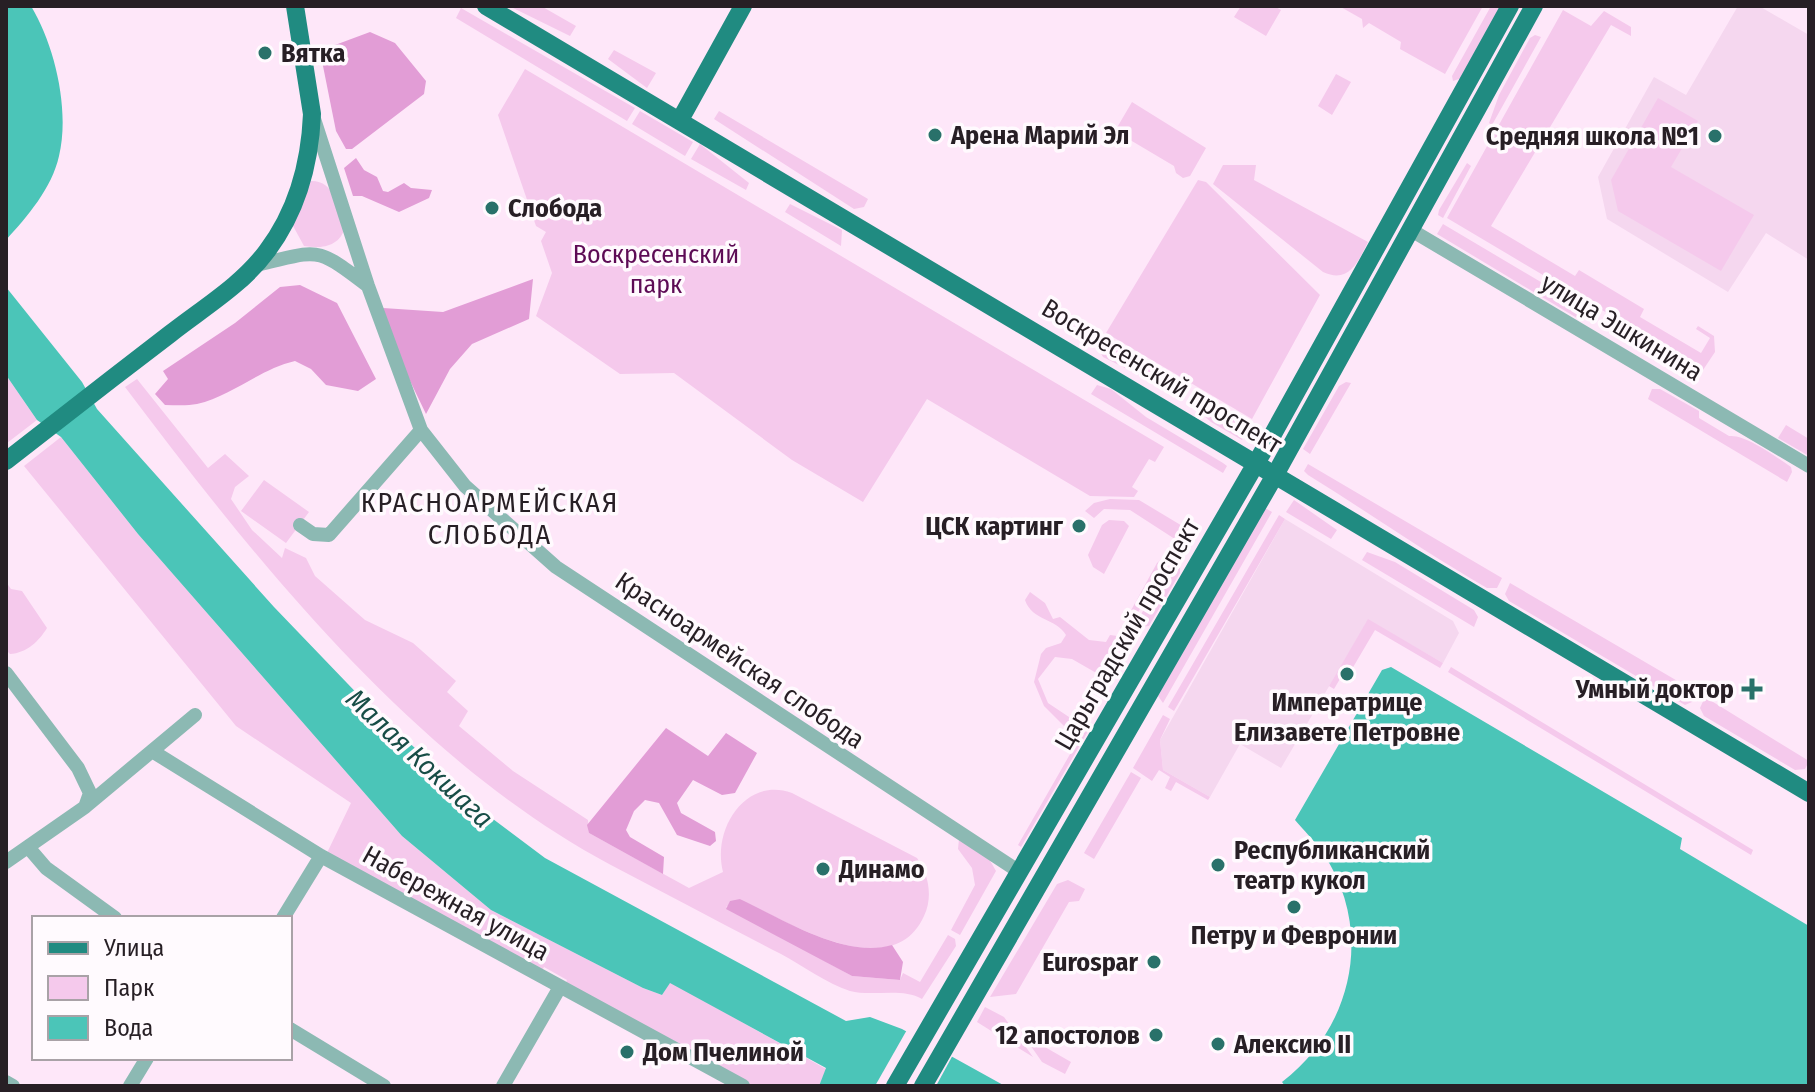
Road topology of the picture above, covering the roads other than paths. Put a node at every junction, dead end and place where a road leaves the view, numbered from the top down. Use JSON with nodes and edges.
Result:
{"nodes":[{"id":1,"x":295,"y":6,"type":"edge"},
{"id":2,"x":486,"y":6,"type":"edge"},
{"id":3,"x":743,"y":6,"type":"edge"},
{"id":4,"x":1510,"y":6,"type":"edge"},
{"id":5,"x":1534,"y":6,"type":"edge"},
{"id":6,"x":312,"y":114,"type":"junction"},
{"id":7,"x":680,"y":120,"type":"junction"},
{"id":8,"x":1411,"y":230,"type":"junction"},
{"id":9,"x":256,"y":265,"type":"junction"},
{"id":10,"x":368,"y":286,"type":"junction"},
{"id":11,"x":421,"y":430,"type":"junction"},
{"id":12,"x":6,"y":461,"type":"edge"},
{"id":13,"x":1257,"y":463,"type":"junction"},
{"id":14,"x":1809,"y":466,"type":"edge"},
{"id":15,"x":1275,"y":475,"type":"junction"},
{"id":16,"x":300,"y":525,"type":"dead end"},
{"id":17,"x":6,"y":673,"type":"edge"},
{"id":18,"x":195,"y":715,"type":"dead end"},
{"id":19,"x":152,"y":751,"type":"junction"},
{"id":20,"x":1809,"y":793,"type":"edge"},
{"id":21,"x":85,"y":807,"type":"junction"},
{"id":22,"x":28,"y":847,"type":"junction"},
{"id":23,"x":321,"y":856,"type":"junction"},
{"id":24,"x":6,"y":862,"type":"edge"},
{"id":25,"x":1018,"y":871,"type":"junction"},
{"id":26,"x":112,"y":916,"type":"edge"},
{"id":27,"x":284,"y":916,"type":"edge"},
{"id":28,"x":560,"y":987,"type":"junction"},
{"id":29,"x":292,"y":1030,"type":"edge"},
{"id":30,"x":146,"y":1060,"type":"edge"},
{"id":31,"x":6,"y":1082,"type":"edge"},
{"id":32,"x":13,"y":1086,"type":"edge"},
{"id":33,"x":130,"y":1086,"type":"edge"},
{"id":34,"x":384,"y":1086,"type":"edge"},
{"id":35,"x":503,"y":1086,"type":"edge"},
{"id":36,"x":743,"y":1086,"type":"edge"},
{"id":37,"x":895,"y":1086,"type":"edge"},
{"id":38,"x":923,"y":1086,"type":"edge"}],
"edges":[{"from":1,"to":6,"type":"main road"},
{"from":2,"to":7,"type":"main road","name":"Воскресенский проспект"},
{"from":3,"to":7,"type":"main road"},
{"from":4,"to":13,"type":"main road","name":"Царьградский проспект"},
{"from":5,"to":8,"type":"main road","name":"Царьградский проспект"},
{"from":6,"to":9,"type":"main road"},
{"from":6,"to":10,"type":"street","name":"Красноармейская слобода"},
{"from":7,"to":13,"type":"main road","name":"Воскресенский проспект"},
{"from":8,"to":14,"type":"street","name":"улица Эшкинина"},
{"from":8,"to":15,"type":"main road","name":"Царьградский проспект"},
{"from":9,"to":10,"type":"street"},
{"from":9,"to":12,"type":"main road"},
{"from":10,"to":11,"type":"street","name":"Красноармейская слобода"},
{"from":11,"to":16,"type":"street"},
{"from":11,"to":25,"type":"street","name":"Красноармейская слобода"},
{"from":13,"to":15,"type":"main road","name":"Воскресенский проспект"},
{"from":13,"to":25,"type":"main road","name":"Царьградский проспект"},
{"from":15,"to":20,"type":"main road","name":"Воскресенский проспект"},
{"from":15,"to":38,"type":"main road","name":"Царьградский проспект"},
{"from":17,"to":21,"type":"street"},
{"from":18,"to":19,"type":"street"},
{"from":19,"to":21,"type":"street"},
{"from":19,"to":23,"type":"street","name":"Набережная улица"},
{"from":21,"to":22,"type":"street"},
{"from":22,"to":24,"type":"street"},
{"from":22,"to":26,"type":"street"},
{"from":23,"to":27,"type":"street"},
{"from":23,"to":28,"type":"street","name":"Набережная улица"},
{"from":25,"to":37,"type":"main road","name":"Царьградский проспект"},
{"from":28,"to":35,"type":"street"},
{"from":28,"to":36,"type":"street","name":"Набережная улица"},
{"from":29,"to":34,"type":"street"},
{"from":30,"to":33,"type":"street"},
{"from":31,"to":32,"type":"street"}]}
